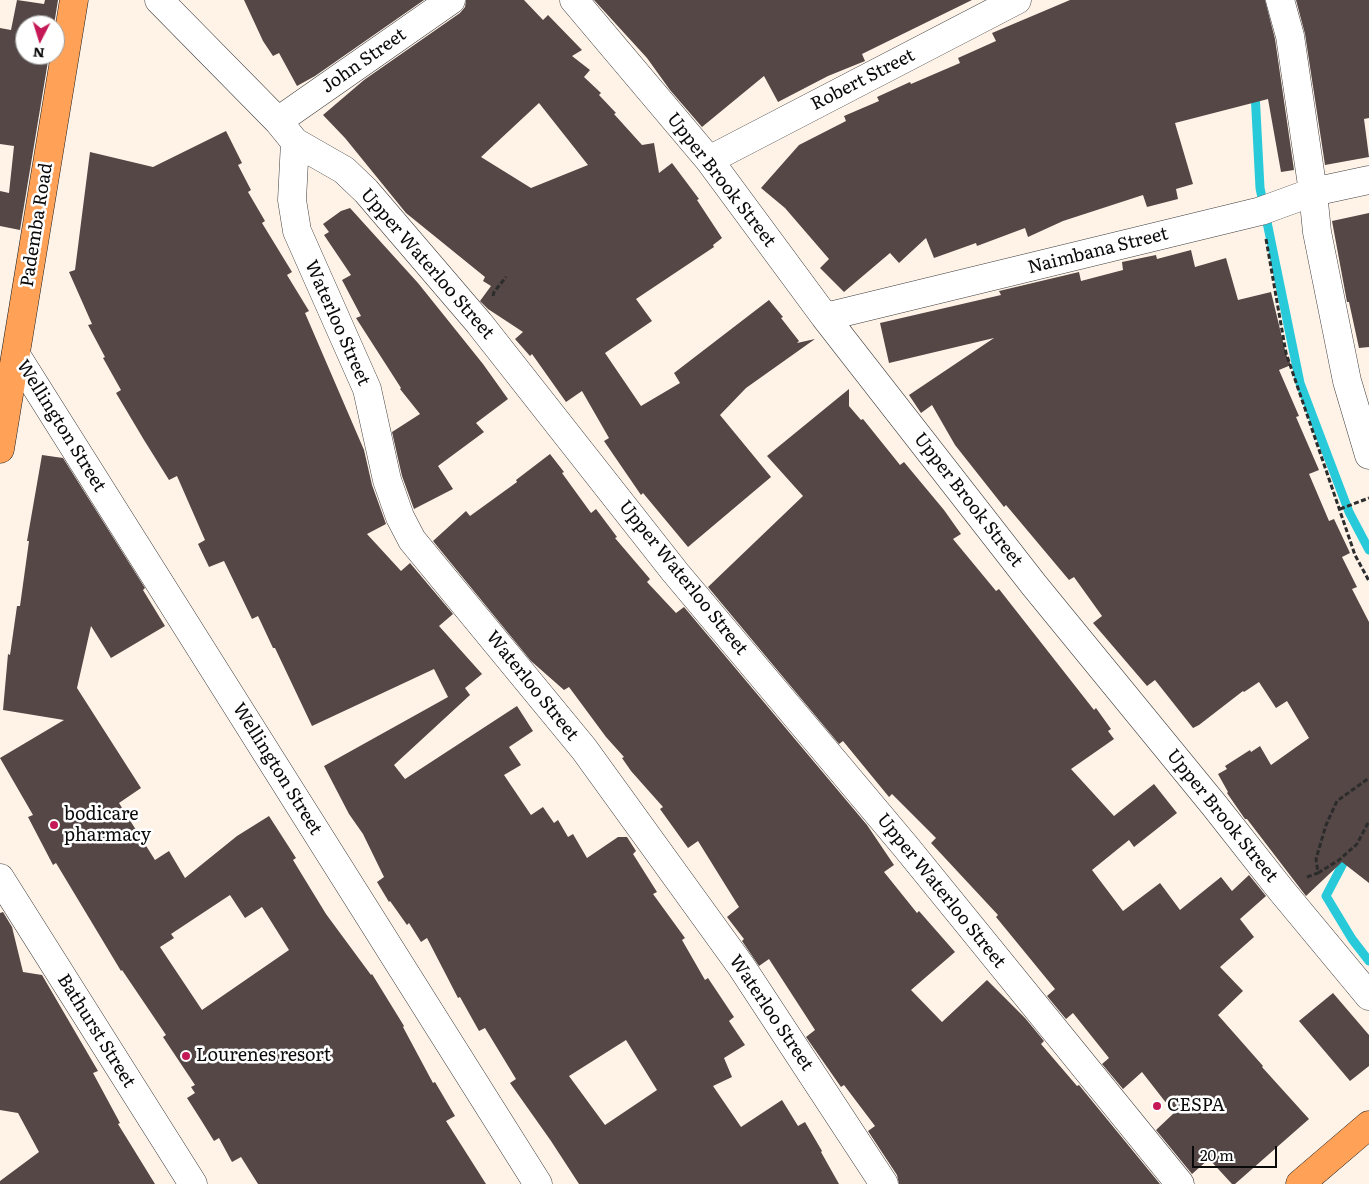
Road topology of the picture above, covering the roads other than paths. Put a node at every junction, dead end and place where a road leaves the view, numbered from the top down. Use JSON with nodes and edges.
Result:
{"nodes":[{"id":1,"x":74,"y":0,"type":"edge"},
{"id":2,"x":159,"y":0,"type":"edge"},
{"id":3,"x":451,"y":0,"type":"edge"},
{"id":4,"x":574,"y":0,"type":"edge"},
{"id":5,"x":1017,"y":0,"type":"edge"},
{"id":6,"x":1280,"y":0,"type":"edge"},
{"id":7,"x":278,"y":121,"type":"junction"},
{"id":8,"x":295,"y":142,"type":"junction"},
{"id":9,"x":710,"y":160,"type":"junction"},
{"id":10,"x":1369,"y":180,"type":"edge"},
{"id":11,"x":1313,"y":192,"type":"junction"},
{"id":12,"x":825,"y":317,"type":"junction"},
{"id":13,"x":16,"y":354,"type":"junction"},
{"id":14,"x":0,"y":449,"type":"edge"},
{"id":15,"x":1369,"y":455,"type":"edge"},
{"id":16,"x":0,"y":878,"type":"edge"},
{"id":17,"x":1369,"y":996,"type":"edge"},
{"id":18,"x":1369,"y":1126,"type":"edge"},
{"id":19,"x":193,"y":1184,"type":"edge"},
{"id":20,"x":538,"y":1184,"type":"edge"},
{"id":21,"x":884,"y":1184,"type":"edge"},
{"id":22,"x":1180,"y":1184,"type":"edge"},
{"id":23,"x":1300,"y":1184,"type":"edge"}],
"edges":[{"from":1,"to":13,"type":"main road","name":"Pademba Road"},
{"from":2,"to":7,"type":"street","name":"Upper Waterloo Street"},
{"from":3,"to":7,"type":"street","name":"John Street"},
{"from":4,"to":9,"type":"street","name":"Upper Brook Street"},
{"from":5,"to":9,"type":"street","name":"Robert Street"},
{"from":6,"to":11,"type":"street"},
{"from":7,"to":8,"type":"street","name":"Upper Waterloo Street"},
{"from":8,"to":21,"type":"street","name":"Waterloo Street"},
{"from":8,"to":22,"type":"street","name":"Upper Waterloo Street"},
{"from":9,"to":12,"type":"street","name":"Upper Brook Street"},
{"from":10,"to":11,"type":"street","name":"Naimbana Street"},
{"from":11,"to":12,"type":"street","name":"Naimbana Street"},
{"from":11,"to":15,"type":"street"},
{"from":12,"to":17,"type":"street","name":"Upper Brook Street"},
{"from":13,"to":14,"type":"main road","name":"Pademba Road"},
{"from":13,"to":20,"type":"street","name":"Wellington Street"},
{"from":16,"to":19,"type":"street","name":"Bathurst Street"},
{"from":18,"to":23,"type":"main road"}]}
